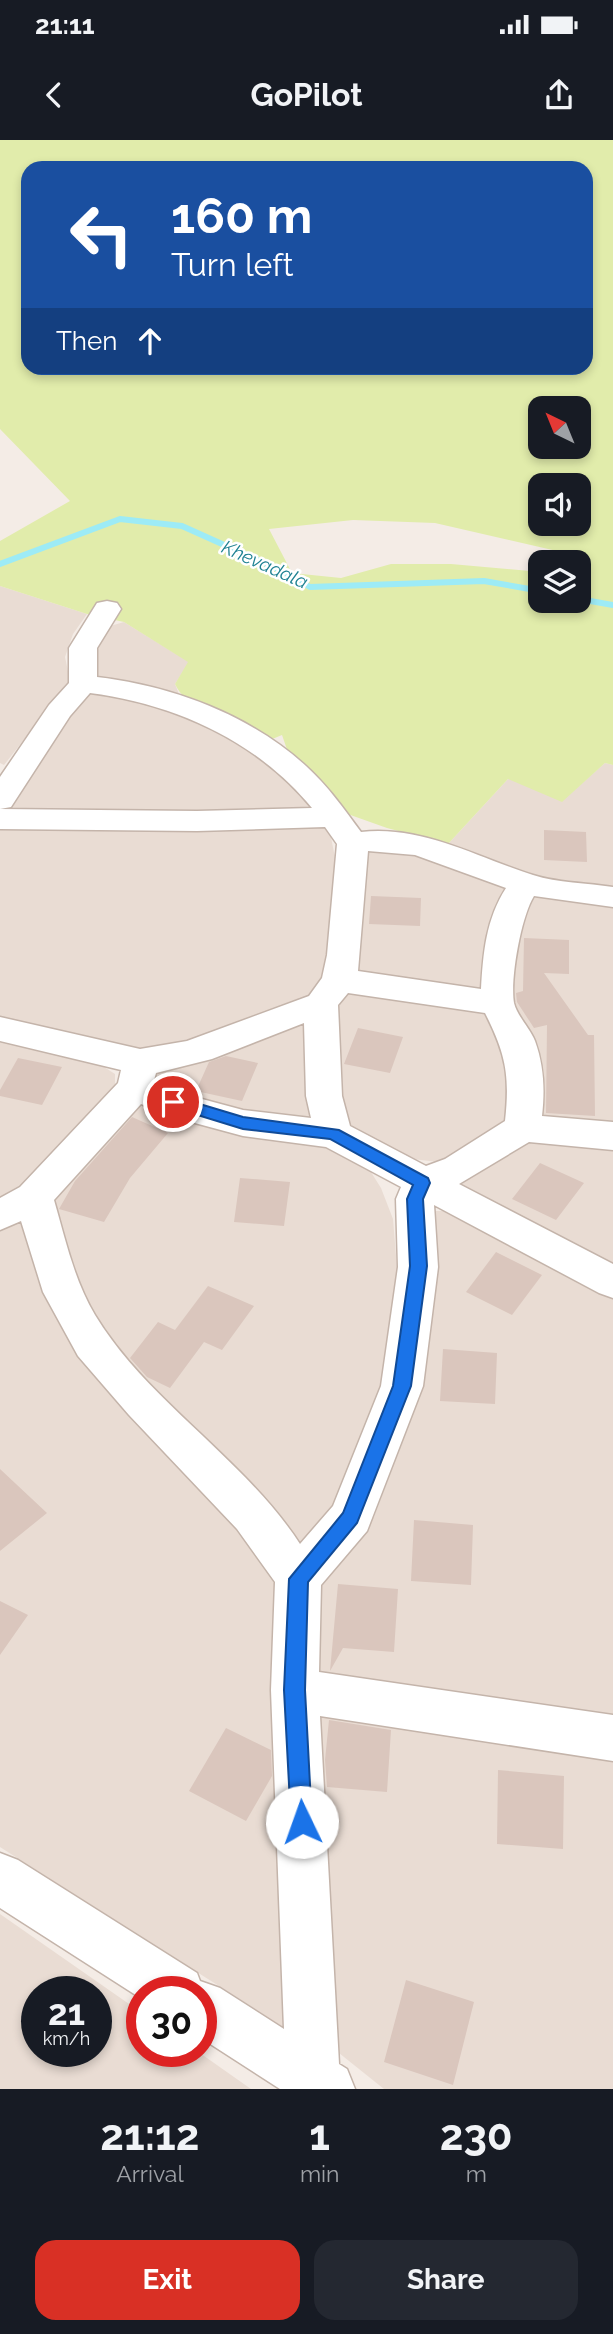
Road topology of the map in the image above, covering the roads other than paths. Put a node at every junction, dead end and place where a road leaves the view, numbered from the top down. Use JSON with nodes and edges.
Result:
{"nodes":[{"id":1,"x":107,"y":609,"type":"dead end"},
{"id":2,"x":83,"y":684,"type":"junction"},
{"id":3,"x":0,"y":800,"type":"edge"},
{"id":4,"x":0,"y":819,"type":"edge"},
{"id":5,"x":343,"y":830,"type":"junction"},
{"id":6,"x":526,"y":884,"type":"junction"},
{"id":7,"x":613,"y":897,"type":"edge"},
{"id":8,"x":330,"y":992,"type":"junction"},
{"id":9,"x":497,"y":1003,"type":"junction"},
{"id":10,"x":0,"y":1029,"type":"edge"},
{"id":11,"x":137,"y":1074,"type":"junction"},
{"id":12,"x":523,"y":1128,"type":"junction"},
{"id":13,"x":333,"y":1134,"type":"junction"},
{"id":14,"x":613,"y":1136,"type":"edge"},
{"id":15,"x":422,"y":1183,"type":"junction"},
{"id":16,"x":17,"y":1206,"type":"edge"},
{"id":17,"x":613,"y":1282,"type":"edge"},
{"id":18,"x":298,"y":1579,"type":"junction"},
{"id":19,"x":295,"y":1690,"type":"junction"},
{"id":20,"x":613,"y":1738,"type":"edge"},
{"id":21,"x":0,"y":1878,"type":"edge"},
{"id":22,"x":153,"y":1976,"type":"edge"},
{"id":23,"x":217,"y":2017,"type":"edge"},
{"id":24,"x":321,"y":2084,"type":"edge"}],
"edges":[{"from":1,"to":2,"type":"street"},
{"from":2,"to":3,"type":"street"},
{"from":2,"to":5,"type":"street"},
{"from":4,"to":5,"type":"street"},
{"from":5,"to":6,"type":"street"},
{"from":5,"to":8,"type":"street"},
{"from":6,"to":7,"type":"street"},
{"from":6,"to":9,"type":"street"},
{"from":8,"to":9,"type":"street"},
{"from":8,"to":11,"type":"street"},
{"from":8,"to":13,"type":"street"},
{"from":9,"to":12,"type":"street"},
{"from":10,"to":11,"type":"street"},
{"from":11,"to":13,"type":"street"},
{"from":11,"to":16,"type":"street"},
{"from":12,"to":14,"type":"street"},
{"from":12,"to":15,"type":"street"},
{"from":13,"to":15,"type":"street"},
{"from":15,"to":17,"type":"street"},
{"from":15,"to":18,"type":"street"},
{"from":16,"to":18,"type":"street"},
{"from":18,"to":19,"type":"street"},
{"from":19,"to":20,"type":"street"},
{"from":19,"to":24,"type":"street"},
{"from":21,"to":22,"type":"street"},
{"from":23,"to":24,"type":"street"}]}
